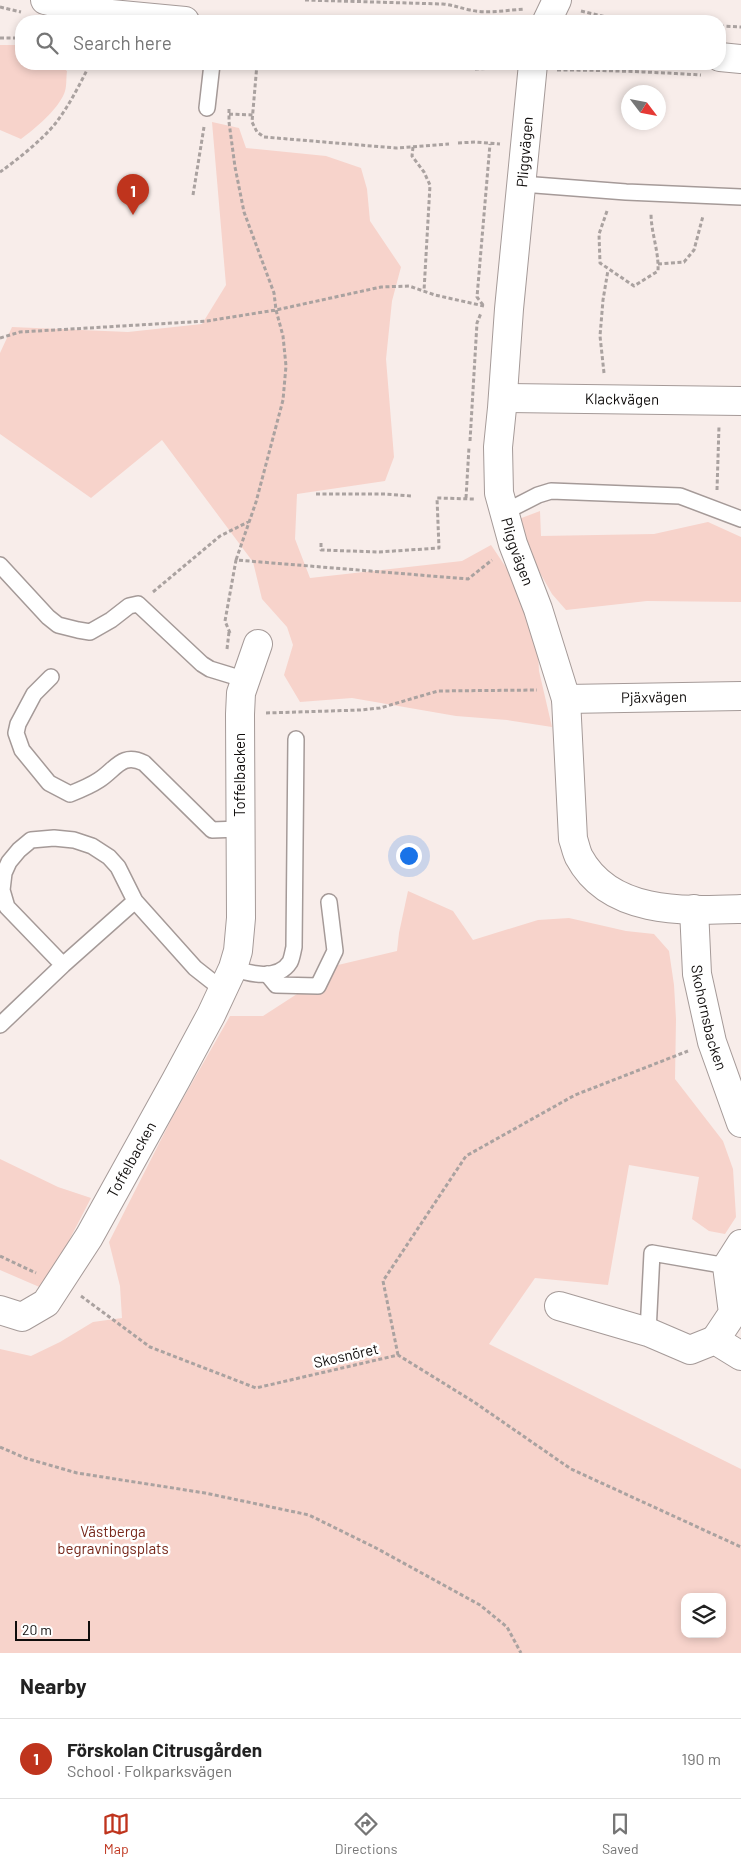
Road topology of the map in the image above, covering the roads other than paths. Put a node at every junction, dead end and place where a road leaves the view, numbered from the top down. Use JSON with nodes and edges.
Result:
{"nodes":[{"id":1,"x":45,"y":0,"type":"edge"},
{"id":2,"x":122,"y":15,"type":"edge"},
{"id":3,"x":741,"y":59,"type":"edge"},
{"id":4,"x":726,"y":62,"type":"edge"},
{"id":5,"x":211,"y":70,"type":"edge"},
{"id":6,"x":533,"y":70,"type":"edge"},
{"id":7,"x":207,"y":108,"type":"road end"},
{"id":8,"x":522,"y":184,"type":"junction"},
{"id":9,"x":741,"y":197,"type":"edge"},
{"id":10,"x":503,"y":398,"type":"junction"},
{"id":11,"x":731,"y":400,"type":"edge"},
{"id":12,"x":501,"y":503,"type":"junction"},
{"id":13,"x":741,"y":519,"type":"edge"},
{"id":14,"x":0,"y":565,"type":"edge"},
{"id":15,"x":258,"y":644,"type":"road end"},
{"id":16,"x":51,"y":678,"type":"dead end"},
{"id":17,"x":246,"y":680,"type":"junction"},
{"id":18,"x":741,"y":696,"type":"edge"},
{"id":19,"x":566,"y":700,"type":"junction"},
{"id":20,"x":296,"y":739,"type":"dead end"},
{"id":21,"x":240,"y":829,"type":"junction"},
{"id":22,"x":135,"y":900,"type":"junction"},
{"id":23,"x":329,"y":902,"type":"dead end"},
{"id":24,"x":694,"y":909,"type":"junction"},
{"id":25,"x":741,"y":909,"type":"edge"},
{"id":26,"x":63,"y":965,"type":"junction"},
{"id":27,"x":267,"y":974,"type":"junction"},
{"id":28,"x":228,"y":979,"type":"junction"},
{"id":29,"x":0,"y":1025,"type":"edge"},
{"id":30,"x":741,"y":1123,"type":"edge"},
{"id":31,"x":734,"y":1255,"type":"edge"},
{"id":32,"x":559,"y":1306,"type":"dead end"},
{"id":33,"x":0,"y":1310,"type":"edge"},
{"id":34,"x":737,"y":1316,"type":"edge"},
{"id":35,"x":648,"y":1332,"type":"junction"},
{"id":36,"x":715,"y":1340,"type":"junction"},
{"id":37,"x":741,"y":1356,"type":"edge"}],
"edges":[{"from":1,"to":2,"type":"street"},
{"from":3,"to":4,"type":"street"},
{"from":5,"to":7,"type":"lane"},
{"from":6,"to":8,"type":"street","name":"Pliggvägen"},
{"from":8,"to":9,"type":"lane"},
{"from":8,"to":10,"type":"street","name":"Pliggvägen"},
{"from":10,"to":11,"type":"street","name":"Klackvägen"},
{"from":10,"to":12,"type":"street","name":"Pliggvägen"},
{"from":12,"to":13,"type":"lane"},
{"from":12,"to":19,"type":"street","name":"Pliggvägen"},
{"from":14,"to":17,"type":"lane"},
{"from":15,"to":17,"type":"street","name":"Toffelbacken"},
{"from":16,"to":21,"type":"lane"},
{"from":17,"to":21,"type":"street","name":"Toffelbacken"},
{"from":18,"to":19,"type":"street","name":"Pjäxvägen"},
{"from":19,"to":24,"type":"street","name":"Pliggvägen"},
{"from":20,"to":27,"type":"lane"},
{"from":21,"to":28,"type":"street","name":"Toffelbacken"},
{"from":22,"to":26,"type":"lane"},
{"from":22,"to":26,"type":"lane"},
{"from":22,"to":28,"type":"lane"},
{"from":23,"to":27,"type":"lane"},
{"from":24,"to":25,"type":"street","name":"Pliggvägen"},
{"from":24,"to":30,"type":"street","name":"Skohornsbacken"},
{"from":26,"to":29,"type":"lane"},
{"from":27,"to":28,"type":"lane"},
{"from":28,"to":33,"type":"street","name":"Toffelbacken"},
{"from":31,"to":34,"type":"street"},
{"from":31,"to":35,"type":"lane"},
{"from":32,"to":35,"type":"street"},
{"from":34,"to":36,"type":"street"},
{"from":35,"to":36,"type":"street"},
{"from":36,"to":37,"type":"street"}]}
